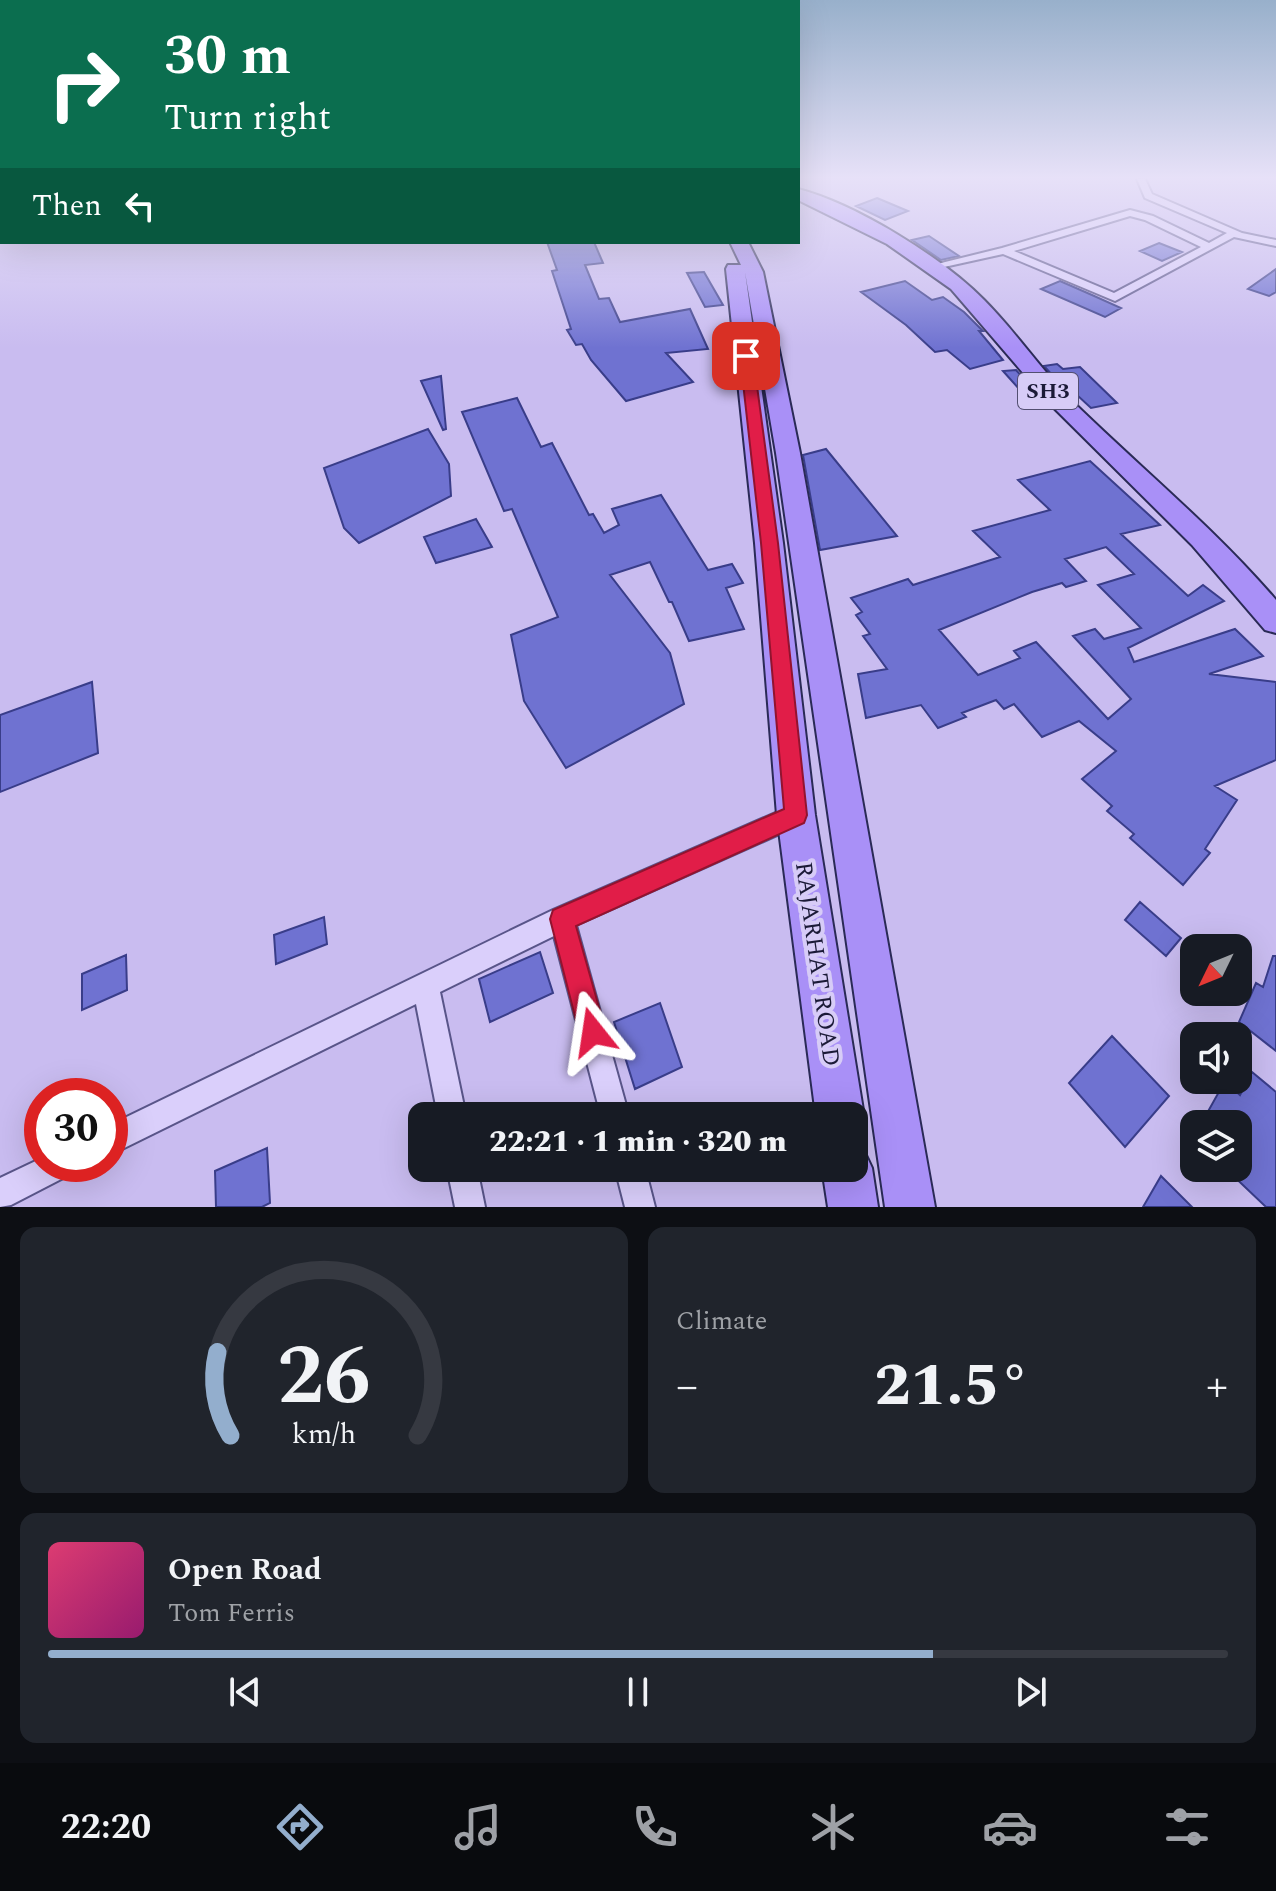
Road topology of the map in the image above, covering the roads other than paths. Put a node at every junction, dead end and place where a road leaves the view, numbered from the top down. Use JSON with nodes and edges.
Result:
{"nodes":[{"id":1,"x":886,"y":235,"type":"edge"},
{"id":2,"x":1056,"y":235,"type":"edge"},
{"id":3,"x":1185,"y":235,"type":"edge"},
{"id":4,"x":1235,"y":235,"type":"edge"},
{"id":5,"x":1244,"y":235,"type":"edge"},
{"id":6,"x":1276,"y":243,"type":"edge"},
{"id":7,"x":725,"y":244,"type":"edge"},
{"id":8,"x":740,"y":244,"type":"edge"},
{"id":9,"x":1209,"y":247,"type":"junction"},
{"id":10,"x":1004,"y":251,"type":"junction"},
{"id":11,"x":935,"y":266,"type":"junction"},
{"id":12,"x":1276,"y":621,"type":"edge"},
{"id":13,"x":796,"y":815,"type":"junction"},
{"id":14,"x":562,"y":919,"type":"junction"},
{"id":15,"x":426,"y":986,"type":"junction"},
{"id":16,"x":449,"y":1102,"type":"edge"},
{"id":17,"x":611,"y":1102,"type":"edge"},
{"id":18,"x":838,"y":1102,"type":"edge"},
{"id":19,"x":128,"y":1131,"type":"edge"},
{"id":20,"x":24,"y":1182,"type":"edge"},
{"id":21,"x":465,"y":1182,"type":"edge"},
{"id":22,"x":634,"y":1182,"type":"edge"},
{"id":23,"x":849,"y":1182,"type":"edge"},
{"id":24,"x":0,"y":1194,"type":"edge"},
{"id":25,"x":470,"y":1207,"type":"edge"},
{"id":26,"x":640,"y":1207,"type":"edge"},
{"id":27,"x":853,"y":1207,"type":"edge"},
{"id":28,"x":910,"y":1207,"type":"edge"}],
"edges":[{"from":1,"to":11,"type":"main road","number":"SH3"},
{"from":2,"to":10,"type":"street"},
{"from":3,"to":9,"type":"street"},
{"from":4,"to":9,"type":"street"},
{"from":5,"to":6,"type":"street"},
{"from":7,"to":13,"type":"main road","name":"RAJARHAT ROAD"},
{"from":8,"to":28,"type":"main road"},
{"from":9,"to":10,"type":"street"},
{"from":10,"to":11,"type":"street"},
{"from":11,"to":12,"type":"main road","number":"SH3"},
{"from":13,"to":14,"type":"street"},
{"from":13,"to":18,"type":"main road","name":"RAJARHAT ROAD"},
{"from":14,"to":15,"type":"street"},
{"from":14,"to":17,"type":"street"},
{"from":15,"to":16,"type":"street"},
{"from":15,"to":19,"type":"street"},
{"from":20,"to":24,"type":"street"},
{"from":21,"to":25,"type":"street"},
{"from":22,"to":26,"type":"street"},
{"from":23,"to":27,"type":"main road"}]}
